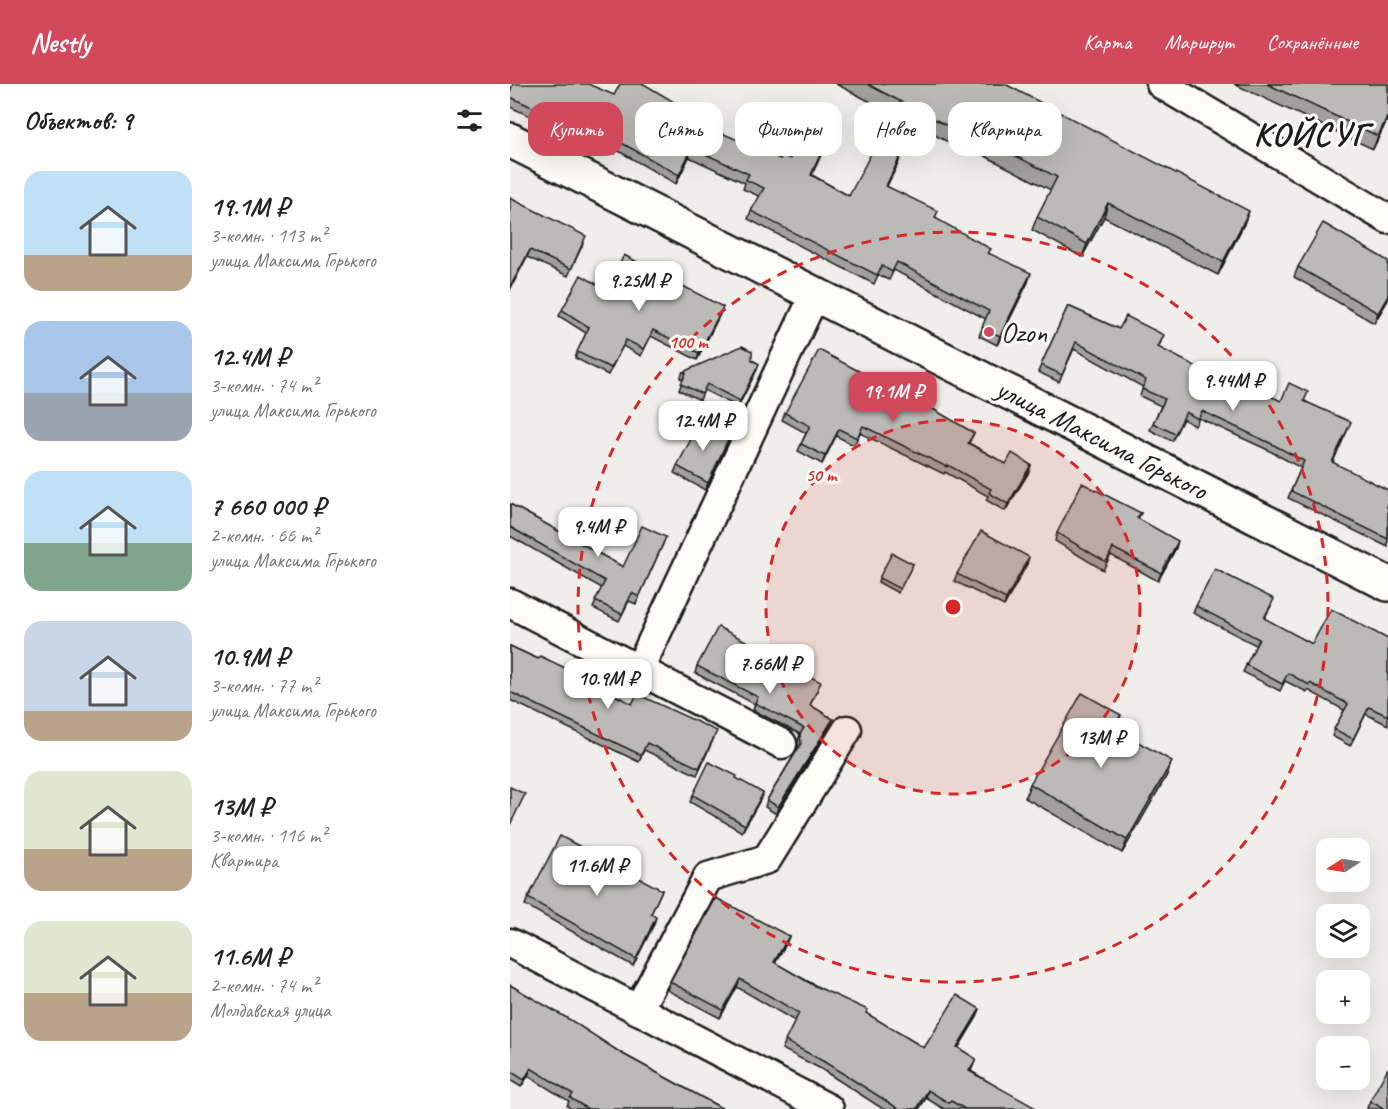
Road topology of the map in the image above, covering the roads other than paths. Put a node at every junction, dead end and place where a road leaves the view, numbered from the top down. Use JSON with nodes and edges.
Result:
{"nodes":[{"id":1,"x":1161,"y":84,"type":"edge"},
{"id":2,"x":510,"y":140,"type":"edge"},
{"id":3,"x":1388,"y":219,"type":"edge"},
{"id":4,"x":815,"y":294,"type":"junction"},
{"id":5,"x":1388,"y":584,"type":"edge"},
{"id":6,"x":510,"y":603,"type":"edge"},
{"id":7,"x":639,"y":670,"type":"junction"},
{"id":8,"x":847,"y":730,"type":"dead end"},
{"id":9,"x":782,"y":744,"type":"dead end"},
{"id":10,"x":510,"y":943,"type":"edge"},
{"id":11,"x":638,"y":1010,"type":"junction"},
{"id":12,"x":829,"y":1109,"type":"edge"}],
"edges":[{"from":1,"to":3,"type":"street"},
{"from":2,"to":4,"type":"main road","name":"улица Максима Горького"},
{"from":4,"to":5,"type":"main road","name":"улица Максима Горького"},
{"from":4,"to":7,"type":"street"},
{"from":6,"to":7,"type":"street"},
{"from":7,"to":9,"type":"street"},
{"from":8,"to":11,"type":"street"},
{"from":10,"to":11,"type":"street"},
{"from":11,"to":12,"type":"street"}]}
